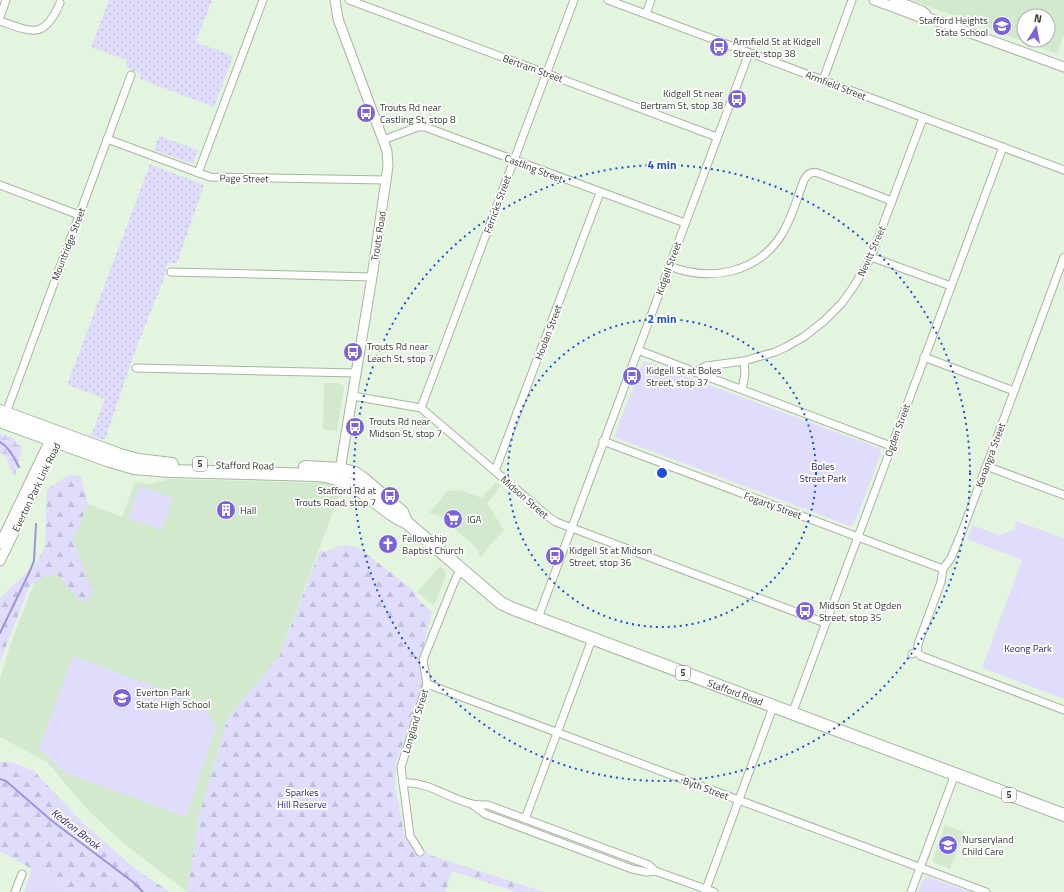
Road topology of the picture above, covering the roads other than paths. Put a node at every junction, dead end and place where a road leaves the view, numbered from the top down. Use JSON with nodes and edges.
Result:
{"nodes":[{"id":1,"x":6,"y":0,"type":"edge"},
{"id":2,"x":262,"y":0,"type":"edge"},
{"id":3,"x":335,"y":0,"type":"edge"},
{"id":4,"x":349,"y":0,"type":"edge"},
{"id":5,"x":574,"y":0,"type":"edge"},
{"id":6,"x":608,"y":0,"type":"edge"},
{"id":7,"x":651,"y":0,"type":"edge"},
{"id":8,"x":852,"y":0,"type":"edge"},
{"id":9,"x":874,"y":0,"type":"edge"},
{"id":10,"x":894,"y":0,"type":"edge"},
{"id":11,"x":60,"y":4,"type":"dead end"},
{"id":12,"x":646,"y":14,"type":"junction"},
{"id":13,"x":0,"y":17,"type":"edge"},
{"id":14,"x":932,"y":19,"type":"junction"},
{"id":15,"x":0,"y":21,"type":"edge"},
{"id":16,"x":749,"y":52,"type":"junction"},
{"id":17,"x":1064,"y":67,"type":"edge"},
{"id":18,"x":546,"y":73,"type":"junction"},
{"id":19,"x":131,"y":75,"type":"dead end"},
{"id":20,"x":823,"y":80,"type":"junction"},
{"id":21,"x":923,"y":118,"type":"junction"},
{"id":22,"x":717,"y":137,"type":"junction"},
{"id":23,"x":107,"y":139,"type":"junction"},
{"id":24,"x":384,"y":140,"type":"junction"},
{"id":25,"x":1003,"y":147,"type":"junction"},
{"id":26,"x":514,"y":160,"type":"junction"},
{"id":27,"x":1064,"y":170,"type":"edge"},
{"id":28,"x":198,"y":173,"type":"junction"},
{"id":29,"x":387,"y":180,"type":"junction"},
{"id":30,"x":0,"y":185,"type":"edge"},
{"id":31,"x":600,"y":193,"type":"junction"},
{"id":32,"x":892,"y":201,"type":"junction"},
{"id":33,"x":79,"y":215,"type":"junction"},
{"id":34,"x":685,"y":224,"type":"junction"},
{"id":35,"x":871,"y":257,"type":"junction"},
{"id":36,"x":1064,"y":257,"type":"edge"},
{"id":37,"x":669,"y":266,"type":"junction"},
{"id":38,"x":171,"y":272,"type":"dead end"},
{"id":39,"x":372,"y":277,"type":"junction"},
{"id":40,"x":951,"y":286,"type":"junction"},
{"id":41,"x":638,"y":350,"type":"junction"},
{"id":42,"x":924,"y":357,"type":"junction"},
{"id":43,"x":744,"y":361,"type":"junction"},
{"id":44,"x":136,"y":368,"type":"dead end"},
{"id":45,"x":695,"y":372,"type":"junction"},
{"id":46,"x":356,"y":373,"type":"junction"},
{"id":47,"x":742,"y":390,"type":"junction"},
{"id":48,"x":1014,"y":390,"type":"junction"},
{"id":49,"x":352,"y":396,"type":"junction"},
{"id":50,"x":421,"y":408,"type":"junction"},
{"id":51,"x":2,"y":415,"type":"edge"},
{"id":52,"x":56,"y":437,"type":"junction"},
{"id":53,"x":603,"y":442,"type":"junction"},
{"id":54,"x":891,"y":446,"type":"junction"},
{"id":55,"x":986,"y":466,"type":"junction"},
{"id":56,"x":495,"y":471,"type":"junction"},
{"id":57,"x":339,"y":474,"type":"junction"},
{"id":58,"x":1064,"y":495,"type":"edge"},
{"id":59,"x":571,"y":528,"type":"junction"},
{"id":60,"x":858,"y":537,"type":"junction"},
{"id":61,"x":0,"y":544,"type":"edge"},
{"id":62,"x":0,"y":561,"type":"edge"},
{"id":63,"x":461,"y":569,"type":"junction"},
{"id":64,"x":943,"y":569,"type":"junction"},
{"id":65,"x":538,"y":618,"type":"junction"},
{"id":66,"x":825,"y":623,"type":"junction"},
{"id":67,"x":592,"y":639,"type":"junction"},
{"id":68,"x":427,"y":684,"type":"junction"},
{"id":69,"x":773,"y":707,"type":"junction"},
{"id":70,"x":1064,"y":710,"type":"edge"},
{"id":71,"x":792,"y":714,"type":"junction"},
{"id":72,"x":557,"y":732,"type":"junction"},
{"id":73,"x":955,"y":774,"type":"junction"},
{"id":74,"x":403,"y":783,"type":"junction"},
{"id":75,"x":739,"y":800,"type":"junction"},
{"id":76,"x":472,"y":804,"type":"junction"},
{"id":77,"x":1064,"y":815,"type":"edge"},
{"id":78,"x":525,"y":818,"type":"junction"},
{"id":79,"x":420,"y":852,"type":"dead end"},
{"id":80,"x":920,"y":867,"type":"junction"},
{"id":81,"x":655,"y":871,"type":"junction"},
{"id":82,"x":22,"y":874,"type":"dead end"},
{"id":83,"x":705,"y":890,"type":"edge"},
{"id":84,"x":15,"y":892,"type":"edge"},
{"id":85,"x":714,"y":892,"type":"edge"},
{"id":86,"x":911,"y":892,"type":"edge"},
{"id":87,"x":986,"y":892,"type":"edge"}],
"edges":[{"from":1,"to":13,"type":"street"},
{"from":2,"to":28,"type":"street"},
{"from":3,"to":24,"type":"street","name":"Trouts Road"},
{"from":4,"to":18,"type":"street","name":"Bertram Street"},
{"from":5,"to":18,"type":"street","name":"Ferricks Street"},
{"from":6,"to":12,"type":"street","name":"Armfield Street"},
{"from":7,"to":12,"type":"street"},
{"from":8,"to":20,"type":"street"},
{"from":9,"to":14,"type":"street"},
{"from":10,"to":14,"type":"street"},
{"from":11,"to":15,"type":"street"},
{"from":12,"to":16,"type":"street","name":"Armfield Street"},
{"from":14,"to":17,"type":"street"},
{"from":16,"to":20,"type":"street","name":"Armfield Street"},
{"from":16,"to":22,"type":"street","name":"Kidgell Street"},
{"from":18,"to":22,"type":"street","name":"Bertram Street"},
{"from":18,"to":26,"type":"street","name":"Ferricks Street"},
{"from":19,"to":23,"type":"street","name":"Mountridge Street"},
{"from":20,"to":21,"type":"street","name":"Armfield Street"},
{"from":21,"to":25,"type":"street","name":"Armfield Street"},
{"from":21,"to":32,"type":"street","name":"Nevitt Street"},
{"from":22,"to":34,"type":"street","name":"Kidgell Street"},
{"from":23,"to":28,"type":"street","name":"Page Street"},
{"from":23,"to":33,"type":"street","name":"Mountridge Street"},
{"from":24,"to":26,"type":"street","name":"Castling Street"},
{"from":24,"to":29,"type":"street","name":"Trouts Road"},
{"from":25,"to":27,"type":"street","name":"Armfield Street"},
{"from":25,"to":40,"type":"street","name":"Ogden Street"},
{"from":26,"to":31,"type":"street","name":"Castling Street"},
{"from":26,"to":50,"type":"street","name":"Ferricks Street"},
{"from":28,"to":29,"type":"street","name":"Page Street"},
{"from":29,"to":39,"type":"street","name":"Trouts Road"},
{"from":30,"to":33,"type":"street"},
{"from":31,"to":34,"type":"street","name":"Castling Street"},
{"from":31,"to":56,"type":"street","name":"Hoolan Street"},
{"from":32,"to":35,"type":"street","name":"Nevitt Street"},
{"from":32,"to":37,"type":"street"},
{"from":33,"to":51,"type":"street","name":"Mountridge Street"},
{"from":34,"to":37,"type":"street","name":"Kidgell Street"},
{"from":35,"to":40,"type":"street"},
{"from":35,"to":43,"type":"street","name":"Nevitt Street"},
{"from":36,"to":48,"type":"street","name":"Kanangra Street"},
{"from":37,"to":41,"type":"street","name":"Kidgell Street"},
{"from":38,"to":39,"type":"street"},
{"from":39,"to":46,"type":"street","name":"Trouts Road"},
{"from":40,"to":42,"type":"street","name":"Ogden Street"},
{"from":41,"to":45,"type":"street"},
{"from":41,"to":53,"type":"street","name":"Kidgell Street"},
{"from":42,"to":48,"type":"street"},
{"from":42,"to":54,"type":"street","name":"Ogden Street"},
{"from":43,"to":45,"type":"street","name":"Nevitt Street"},
{"from":43,"to":47,"type":"street"},
{"from":44,"to":46,"type":"street"},
{"from":45,"to":47,"type":"street"},
{"from":46,"to":49,"type":"street","name":"Trouts Road"},
{"from":47,"to":54,"type":"street"},
{"from":48,"to":55,"type":"street","name":"Kanangra Street"},
{"from":49,"to":50,"type":"street"},
{"from":49,"to":57,"type":"street","name":"Trouts Road"},
{"from":50,"to":56,"type":"street","name":"Midson Street"},
{"from":51,"to":52,"type":"highway","name":"Stafford Road","number":"5"},
{"from":52,"to":57,"type":"highway","name":"Stafford Road","number":"5"},
{"from":52,"to":61,"type":"street","name":"Everton Park Link Road"},
{"from":52,"to":62,"type":"street","name":"Everton Park Link Road"},
{"from":53,"to":59,"type":"street","name":"Kidgell Street"},
{"from":53,"to":60,"type":"street","name":"Fogarty Street"},
{"from":54,"to":60,"type":"street","name":"Ogden Street"},
{"from":55,"to":58,"type":"street"},
{"from":55,"to":64,"type":"street","name":"Kanangra Street"},
{"from":56,"to":59,"type":"street","name":"Midson Street"},
{"from":57,"to":63,"type":"highway","name":"Stafford Road","number":"5"},
{"from":59,"to":65,"type":"street","name":"Kidgell Street"},
{"from":59,"to":66,"type":"street","name":"Midson Street"},
{"from":60,"to":64,"type":"street","name":"Fogarty Street"},
{"from":60,"to":66,"type":"street","name":"Ogden Street"},
{"from":63,"to":65,"type":"highway","name":"Stafford Road","number":"5"},
{"from":63,"to":68,"type":"street","name":"Longland Street"},
{"from":64,"to":70,"type":"street","name":"Kanangra Street"},
{"from":65,"to":67,"type":"highway","name":"Stafford Road","number":"5"},
{"from":66,"to":71,"type":"street","name":"Ogden Street"},
{"from":67,"to":69,"type":"highway","name":"Stafford Road","number":"5"},
{"from":67,"to":72,"type":"street"},
{"from":68,"to":72,"type":"street","name":"Byth Street"},
{"from":68,"to":74,"type":"street","name":"Longland Street"},
{"from":69,"to":71,"type":"highway","name":"Stafford Road","number":"5"},
{"from":69,"to":75,"type":"street"},
{"from":71,"to":73,"type":"highway","name":"Stafford Road","number":"5"},
{"from":72,"to":75,"type":"street","name":"Byth Street"},
{"from":72,"to":78,"type":"street"},
{"from":73,"to":77,"type":"highway","name":"Stafford Road","number":"5"},
{"from":73,"to":80,"type":"street"},
{"from":74,"to":76,"type":"street"},
{"from":74,"to":79,"type":"street","name":"Longland Street"},
{"from":75,"to":80,"type":"street","name":"Byth Street"},
{"from":75,"to":83,"type":"street"},
{"from":76,"to":78,"type":"street"},
{"from":76,"to":81,"type":"street"},
{"from":78,"to":81,"type":"street"},
{"from":80,"to":86,"type":"street"},
{"from":80,"to":87,"type":"street","name":"Byth Street"},
{"from":81,"to":83,"type":"street"},
{"from":82,"to":84,"type":"street"},
{"from":83,"to":85,"type":"street"}]}
